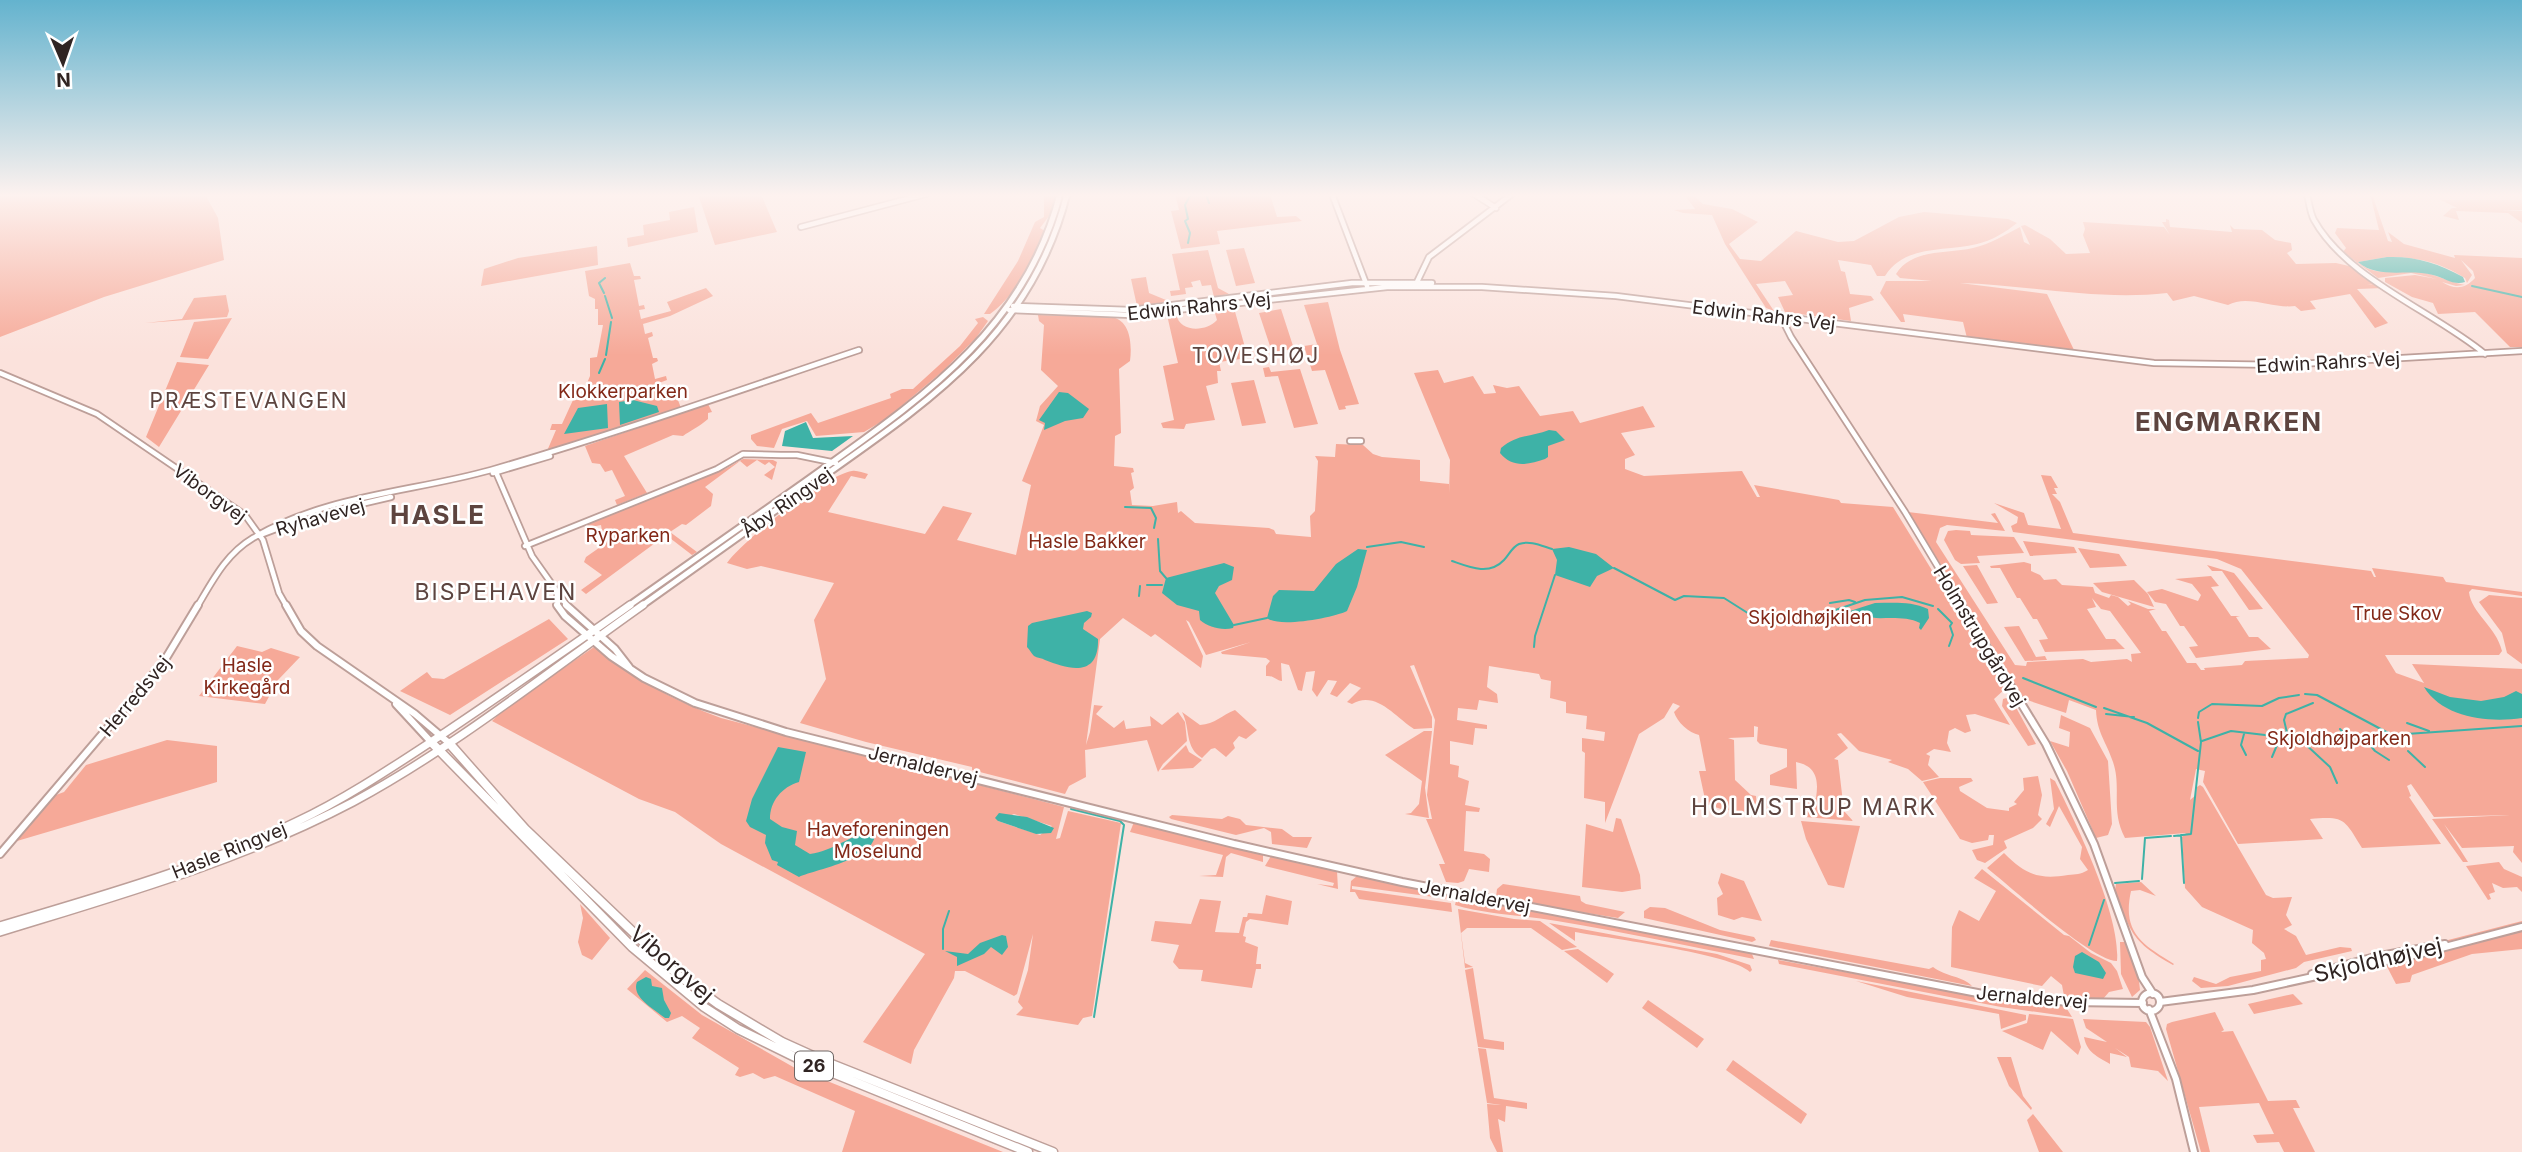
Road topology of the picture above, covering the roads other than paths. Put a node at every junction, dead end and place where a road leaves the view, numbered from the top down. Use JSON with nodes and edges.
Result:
{"nodes":[{"id":1,"x":1043,"y":248,"type":"edge"},
{"id":2,"x":1050,"y":248,"type":"edge"},
{"id":3,"x":1352,"y":248,"type":"edge"},
{"id":4,"x":1441,"y":248,"type":"edge"},
{"id":5,"x":2336,"y":248,"type":"edge"},
{"id":6,"x":1365,"y":283,"type":"junction"},
{"id":7,"x":1419,"y":284,"type":"junction"},
{"id":8,"x":1367,"y":289,"type":"junction"},
{"id":9,"x":1011,"y":308,"type":"junction"},
{"id":10,"x":1780,"y":316,"type":"junction"},
{"id":11,"x":859,"y":350,"type":"dead end"},
{"id":12,"x":2522,"y":350,"type":"edge"},
{"id":13,"x":2483,"y":352,"type":"junction"},
{"id":14,"x":0,"y":373,"type":"edge"},
{"id":15,"x":1350,"y":441,"type":"dead end"},
{"id":16,"x":1361,"y":441,"type":"dead end"},
{"id":17,"x":837,"y":463,"type":"junction"},
{"id":18,"x":495,"y":471,"type":"junction"},
{"id":19,"x":260,"y":534,"type":"junction"},
{"id":20,"x":525,"y":546,"type":"junction"},
{"id":21,"x":557,"y":593,"type":"junction"},
{"id":22,"x":597,"y":633,"type":"junction"},
{"id":23,"x":589,"y":638,"type":"junction"},
{"id":24,"x":629,"y":667,"type":"junction"},
{"id":25,"x":392,"y":700,"type":"junction"},
{"id":26,"x":445,"y":739,"type":"junction"},
{"id":27,"x":435,"y":747,"type":"junction"},
{"id":28,"x":0,"y":854,"type":"edge"},
{"id":29,"x":0,"y":926,"type":"edge"},
{"id":30,"x":2522,"y":927,"type":"edge"},
{"id":31,"x":0,"y":932,"type":"edge"},
{"id":32,"x":2142,"y":977,"type":"junction"},
{"id":33,"x":2144,"y":994,"type":"junction"},
{"id":34,"x":2153,"y":995,"type":"junction"},
{"id":35,"x":2160,"y":1002,"type":"junction"},
{"id":36,"x":2150,"y":1007,"type":"junction"},
{"id":37,"x":1028,"y":1152,"type":"edge"},
{"id":38,"x":1053,"y":1152,"type":"edge"},
{"id":39,"x":2194,"y":1152,"type":"edge"}],
"edges":[{"from":1,"to":9,"type":"main road","name":"Åby Ringvej"},
{"from":2,"to":9,"type":"main road","name":"Åby Ringvej"},
{"from":3,"to":6,"type":"street"},
{"from":4,"to":7,"type":"street"},
{"from":5,"to":13,"type":"street"},
{"from":6,"to":7,"type":"street","name":"Edwin Rahrs Vej"},
{"from":6,"to":8,"type":"street"},
{"from":6,"to":9,"type":"street","name":"Edwin Rahrs Vej"},
{"from":7,"to":8,"type":"street","name":"Edwin Rahrs Vej"},
{"from":7,"to":10,"type":"street","name":"Edwin Rahrs Vej"},
{"from":8,"to":9,"type":"street","name":"Edwin Rahrs Vej"},
{"from":9,"to":17,"type":"main road","name":"Åby Ringvej"},
{"from":10,"to":13,"type":"street","name":"Edwin Rahrs Vej"},
{"from":10,"to":32,"type":"street","name":"Holmstrupgårdvej"},
{"from":11,"to":18,"type":"street","name":"Ryhavevej"},
{"from":12,"to":13,"type":"street","name":"Edwin Rahrs Vej"},
{"from":14,"to":19,"type":"street","name":"Viborgvej"},
{"from":15,"to":16,"type":"street"},
{"from":17,"to":20,"type":"street"},
{"from":17,"to":22,"type":"main road","name":"Åby Ringvej"},
{"from":18,"to":19,"type":"street","name":"Ryhavevej"},
{"from":18,"to":20,"type":"street"},
{"from":19,"to":25,"type":"street","name":"Viborgvej"},
{"from":19,"to":28,"type":"street","name":"Herredsvej"},
{"from":20,"to":21,"type":"street"},
{"from":21,"to":22,"type":"street","name":"Jernaldervej"},
{"from":21,"to":23,"type":"street","name":"Jernaldervej"},
{"from":22,"to":23,"type":"main road","name":"Åby Ringvej"},
{"from":22,"to":24,"type":"street","name":"Jernaldervej"},
{"from":23,"to":24,"type":"street","name":"Jernaldervej"},
{"from":23,"to":26,"type":"main road","name":"Åby Ringvej"},
{"from":24,"to":36,"type":"street","name":"Jernaldervej"},
{"from":25,"to":26,"type":"street","name":"Viborgvej"},
{"from":25,"to":27,"type":"street","name":"Viborgvej"},
{"from":26,"to":27,"type":"main road","name":"Åby Ringvej"},
{"from":26,"to":38,"type":"main road","name":"Viborgvej","number":"26"},
{"from":27,"to":29,"type":"main road","name":"Hasle Ringvej"},
{"from":27,"to":31,"type":"main road","name":"Hasle Ringvej"},
{"from":27,"to":37,"type":"main road","name":"Viborgvej","number":"26"},
{"from":30,"to":35,"type":"street","name":"Skjoldhøjvej"},
{"from":32,"to":33,"type":"street","name":"Holmstrupgårdvej"},
{"from":32,"to":34,"type":"street","name":"Holmstrupgårdvej"},
{"from":33,"to":34,"type":"street"},
{"from":33,"to":36,"type":"street","name":"Holmstrupgårdvej"},
{"from":34,"to":35,"type":"street","name":"Holmstrupgårdvej"},
{"from":35,"to":36,"type":"street"},
{"from":36,"to":39,"type":"street"}]}
